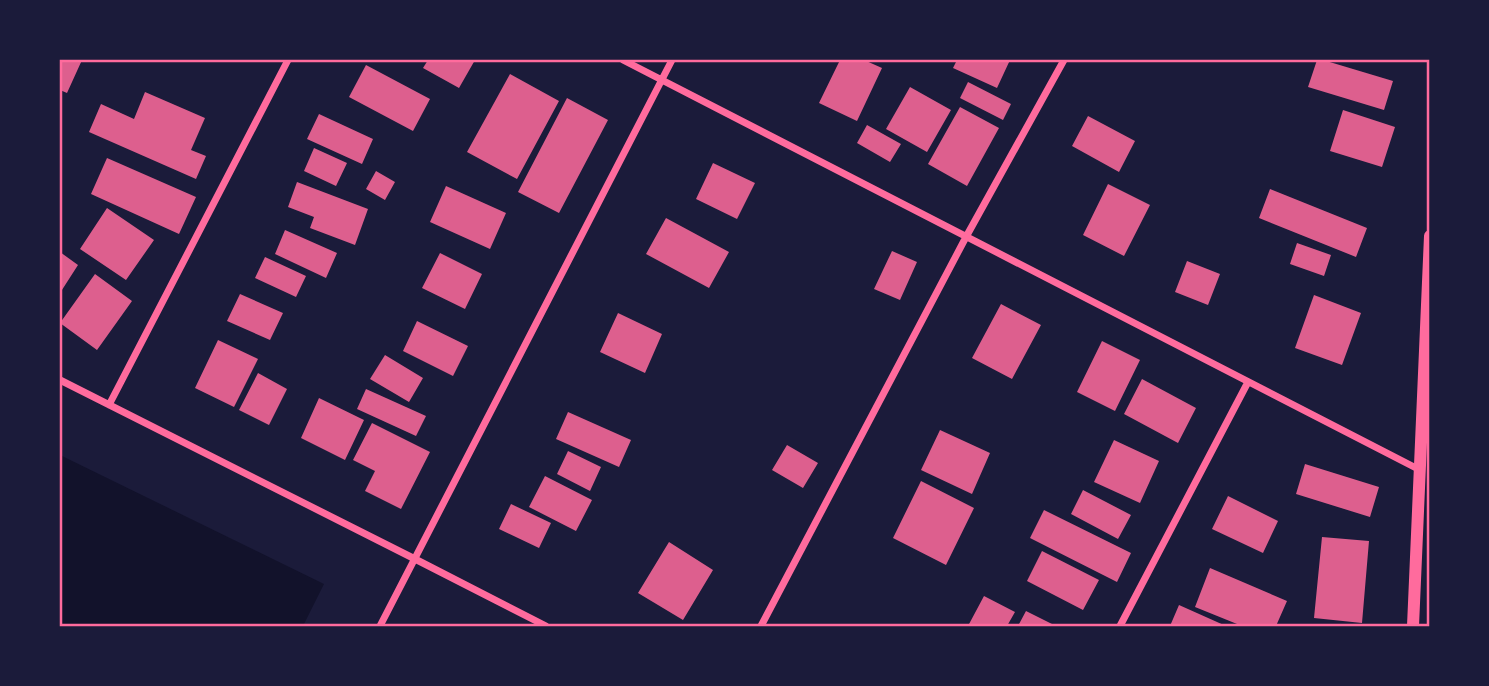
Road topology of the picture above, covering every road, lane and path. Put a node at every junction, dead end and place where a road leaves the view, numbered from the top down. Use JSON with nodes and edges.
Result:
{"nodes":[{"id":1,"x":288,"y":60,"type":"edge"},
{"id":2,"x":623,"y":60,"type":"edge"},
{"id":3,"x":673,"y":60,"type":"edge"},
{"id":4,"x":1064,"y":60,"type":"edge"},
{"id":5,"x":662,"y":80,"type":"junction"},
{"id":6,"x":1430,"y":236,"type":"edge"},
{"id":7,"x":966,"y":237,"type":"junction"},
{"id":8,"x":60,"y":380,"type":"edge"},
{"id":9,"x":1248,"y":382,"type":"junction"},
{"id":10,"x":109,"y":405,"type":"junction"},
{"id":11,"x":1420,"y":471,"type":"junction"},
{"id":12,"x":415,"y":559,"type":"junction"},
{"id":13,"x":380,"y":626,"type":"edge"},
{"id":14,"x":546,"y":626,"type":"edge"},
{"id":15,"x":761,"y":626,"type":"edge"},
{"id":16,"x":1119,"y":626,"type":"edge"},
{"id":17,"x":1413,"y":626,"type":"edge"}],
"edges":[{"from":1,"to":10,"type":"street"},
{"from":2,"to":5,"type":"street"},
{"from":3,"to":5,"type":"street"},
{"from":4,"to":7,"type":"street"},
{"from":5,"to":7,"type":"street"},
{"from":5,"to":12,"type":"street"},
{"from":6,"to":11,"type":"street"},
{"from":7,"to":9,"type":"street"},
{"from":7,"to":15,"type":"street"},
{"from":8,"to":10,"type":"street"},
{"from":9,"to":11,"type":"street"},
{"from":9,"to":16,"type":"street"},
{"from":10,"to":12,"type":"street"},
{"from":11,"to":17,"type":"street"},
{"from":12,"to":13,"type":"street"},
{"from":12,"to":14,"type":"street"}]}
